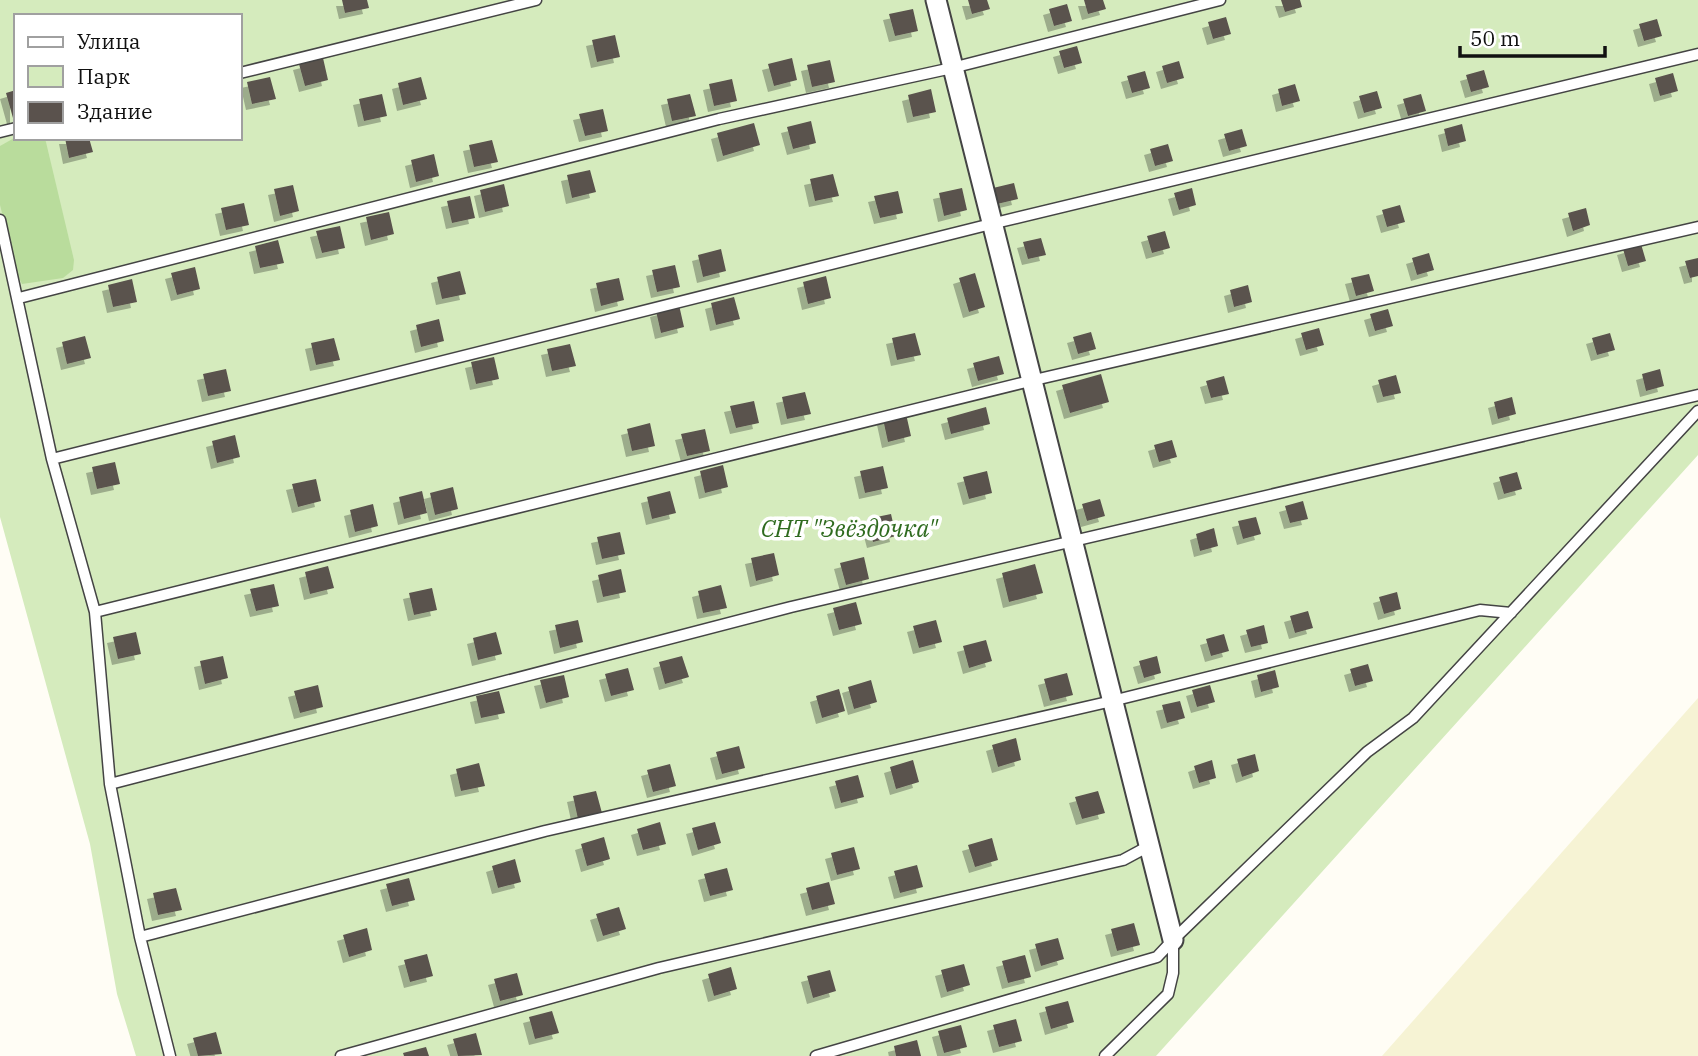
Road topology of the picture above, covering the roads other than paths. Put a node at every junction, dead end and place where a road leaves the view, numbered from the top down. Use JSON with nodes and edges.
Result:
{"nodes":[{"id":1,"x":536,"y":0,"type":"edge"},
{"id":2,"x":936,"y":0,"type":"edge"},
{"id":3,"x":1220,"y":0,"type":"edge"},
{"id":4,"x":1698,"y":54,"type":"edge"},
{"id":5,"x":952,"y":68,"type":"junction"},
{"id":6,"x":242,"y":73,"type":"edge"},
{"id":7,"x":0,"y":220,"type":"edge"},
{"id":8,"x":991,"y":224,"type":"junction"},
{"id":9,"x":1698,"y":227,"type":"edge"},
{"id":10,"x":19,"y":298,"type":"junction"},
{"id":11,"x":1030,"y":381,"type":"junction"},
{"id":12,"x":1698,"y":395,"type":"edge"},
{"id":13,"x":1698,"y":411,"type":"edge"},
{"id":14,"x":52,"y":459,"type":"junction"},
{"id":15,"x":1071,"y":541,"type":"junction"},
{"id":16,"x":95,"y":612,"type":"junction"},
{"id":17,"x":1511,"y":613,"type":"junction"},
{"id":18,"x":1112,"y":701,"type":"junction"},
{"id":19,"x":110,"y":784,"type":"junction"},
{"id":20,"x":1149,"y":846,"type":"junction"},
{"id":21,"x":140,"y":937,"type":"junction"},
{"id":22,"x":1173,"y":940,"type":"junction"},
{"id":23,"x":170,"y":1056,"type":"edge"},
{"id":24,"x":341,"y":1056,"type":"edge"},
{"id":25,"x":817,"y":1056,"type":"edge"},
{"id":26,"x":1105,"y":1056,"type":"edge"}],
"edges":[{"from":1,"to":6,"type":"lane"},
{"from":2,"to":5,"type":"street"},
{"from":3,"to":5,"type":"lane"},
{"from":4,"to":8,"type":"lane"},
{"from":5,"to":8,"type":"street"},
{"from":5,"to":10,"type":"lane"},
{"from":7,"to":10,"type":"lane"},
{"from":8,"to":11,"type":"street"},
{"from":8,"to":14,"type":"lane"},
{"from":9,"to":11,"type":"lane"},
{"from":10,"to":14,"type":"lane"},
{"from":11,"to":15,"type":"street"},
{"from":11,"to":16,"type":"lane"},
{"from":12,"to":15,"type":"lane"},
{"from":13,"to":17,"type":"lane"},
{"from":14,"to":16,"type":"lane"},
{"from":15,"to":18,"type":"street"},
{"from":15,"to":19,"type":"lane"},
{"from":16,"to":19,"type":"lane"},
{"from":17,"to":18,"type":"lane"},
{"from":17,"to":22,"type":"lane"},
{"from":18,"to":20,"type":"street"},
{"from":18,"to":21,"type":"lane"},
{"from":19,"to":21,"type":"lane"},
{"from":20,"to":22,"type":"street"},
{"from":20,"to":24,"type":"lane"},
{"from":21,"to":23,"type":"lane"},
{"from":22,"to":25,"type":"lane"},
{"from":22,"to":26,"type":"lane"}]}
